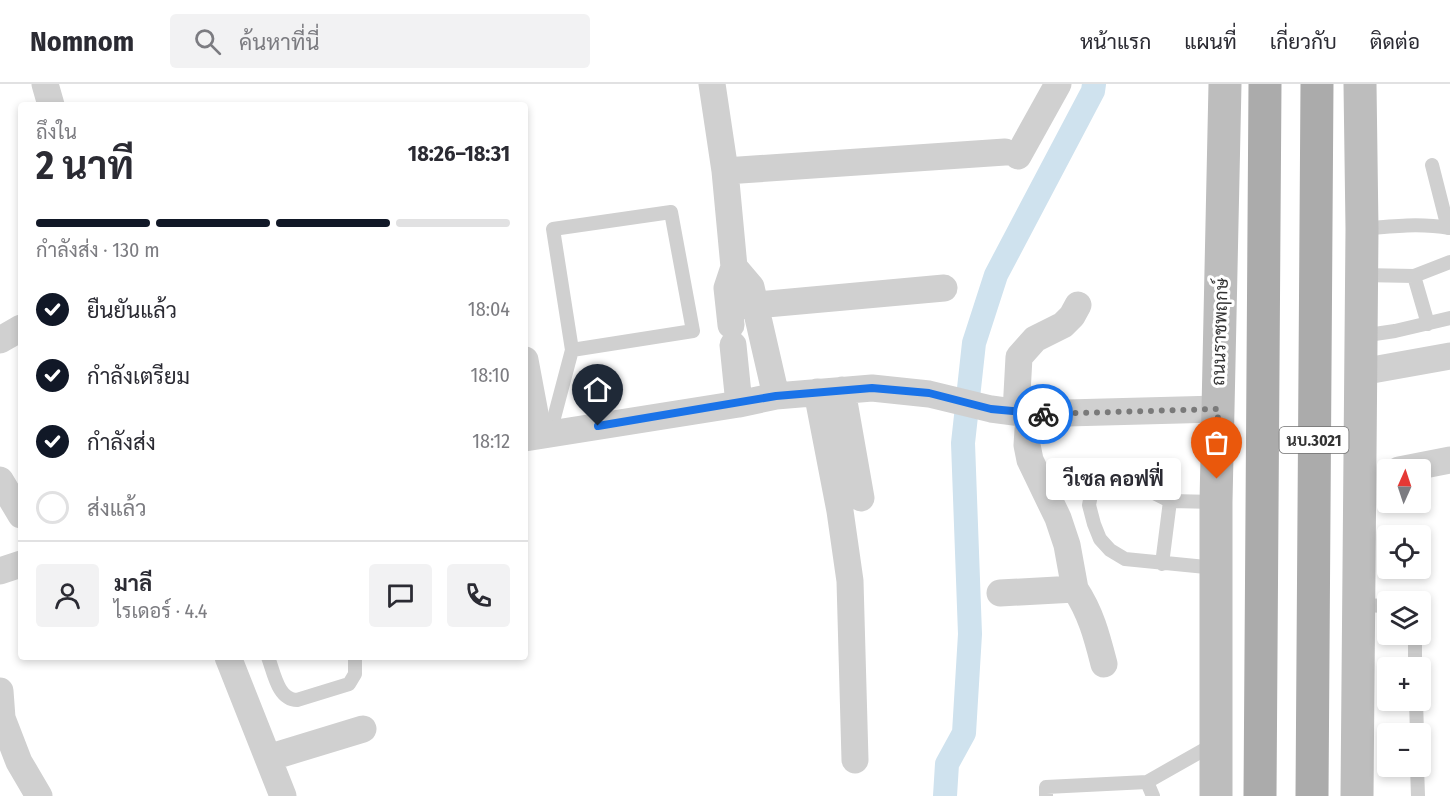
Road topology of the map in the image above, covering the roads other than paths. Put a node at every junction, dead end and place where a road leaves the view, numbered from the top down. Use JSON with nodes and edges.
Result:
{"nodes":[{"id":1,"x":45,"y":84,"type":"edge"},
{"id":2,"x":712,"y":84,"type":"edge"},
{"id":3,"x":1058,"y":84,"type":"edge"},
{"id":4,"x":1225,"y":84,"type":"edge"},
{"id":5,"x":1265,"y":84,"type":"edge"},
{"id":6,"x":1317,"y":84,"type":"edge"},
{"id":7,"x":1360,"y":84,"type":"edge"},
{"id":8,"x":50,"y":102,"type":"edge"},
{"id":9,"x":1432,"y":165,"type":"dead end"},
{"id":10,"x":724,"y":171,"type":"junction"},
{"id":11,"x":1449,"y":228,"type":"edge"},
{"id":12,"x":1362,"y":229,"type":"junction"},
{"id":13,"x":1450,"y":262,"type":"edge"},
{"id":14,"x":734,"y":267,"type":"junction"},
{"id":15,"x":1362,"y":275,"type":"junction"},
{"id":16,"x":1414,"y":276,"type":"junction"},
{"id":17,"x":944,"y":288,"type":"dead end"},
{"id":18,"x":1078,"y":304,"type":"dead end"},
{"id":19,"x":757,"y":305,"type":"junction"},
{"id":20,"x":1450,"y":318,"type":"edge"},
{"id":21,"x":1428,"y":324,"type":"junction"},
{"id":22,"x":731,"y":325,"type":"junction"},
{"id":23,"x":18,"y":330,"type":"edge"},
{"id":24,"x":1361,"y":336,"type":"junction"},
{"id":25,"x":0,"y":340,"type":"edge"},
{"id":26,"x":572,"y":350,"type":"junction"},
{"id":27,"x":1450,"y":356,"type":"edge"},
{"id":28,"x":1361,"y":372,"type":"junction"},
{"id":29,"x":528,"y":377,"type":"edge"},
{"id":30,"x":829,"y":391,"type":"junction"},
{"id":31,"x":776,"y":396,"type":"junction"},
{"id":32,"x":739,"y":404,"type":"junction"},
{"id":33,"x":1218,"y":409,"type":"junction"},
{"id":34,"x":1012,"y":412,"type":"junction"},
{"id":35,"x":538,"y":435,"type":"edge"},
{"id":36,"x":1450,"y":460,"type":"edge"},
{"id":37,"x":1431,"y":464,"type":"edge"},
{"id":38,"x":1374,"y":474,"type":"edge"},
{"id":39,"x":0,"y":480,"type":"edge"},
{"id":40,"x":861,"y":498,"type":"dead end"},
{"id":41,"x":1170,"y":501,"type":"junction"},
{"id":42,"x":1216,"y":502,"type":"junction"},
{"id":43,"x":18,"y":510,"type":"edge"},
{"id":44,"x":1162,"y":564,"type":"junction"},
{"id":45,"x":18,"y":565,"type":"edge"},
{"id":46,"x":1216,"y":568,"type":"junction"},
{"id":47,"x":0,"y":572,"type":"edge"},
{"id":48,"x":1075,"y":590,"type":"junction"},
{"id":49,"x":1000,"y":593,"type":"dead end"},
{"id":50,"x":1374,"y":605,"type":"edge"},
{"id":51,"x":229,"y":660,"type":"edge"},
{"id":52,"x":269,"y":660,"type":"edge"},
{"id":53,"x":355,"y":660,"type":"edge"},
{"id":54,"x":1104,"y":664,"type":"dead end"},
{"id":55,"x":0,"y":691,"type":"edge"},
{"id":56,"x":363,"y":729,"type":"dead end"},
{"id":57,"x":1217,"y":742,"type":"junction"},
{"id":58,"x":268,"y":758,"type":"junction"},
{"id":59,"x":855,"y":760,"type":"dead end"},
{"id":60,"x":1418,"y":777,"type":"edge"},
{"id":61,"x":1147,"y":782,"type":"junction"},
{"id":62,"x":39,"y":796,"type":"edge"},
{"id":63,"x":283,"y":796,"type":"edge"},
{"id":64,"x":1046,"y":796,"type":"edge"},
{"id":65,"x":1153,"y":796,"type":"edge"},
{"id":66,"x":1216,"y":796,"type":"edge"},
{"id":67,"x":1260,"y":796,"type":"edge"},
{"id":68,"x":1312,"y":796,"type":"edge"},
{"id":69,"x":1358,"y":796,"type":"edge"},
{"id":70,"x":1418,"y":796,"type":"edge"}],
"edges":[{"from":1,"to":8,"type":"street"},
{"from":2,"to":10,"type":"street"},
{"from":3,"to":10,"type":"street"},
{"from":4,"to":33,"type":"main road","name":"ถนนราชพฤกษ์"},
{"from":5,"to":67,"type":"main road","number":"นบ.3021"},
{"from":6,"to":68,"type":"main road","number":"นบ.3021"},
{"from":7,"to":12,"type":"main road","number":"นบ.3021"},
{"from":9,"to":11,"type":"lane"},
{"from":10,"to":14,"type":"street"},
{"from":11,"to":12,"type":"lane"},
{"from":12,"to":15,"type":"main road","number":"นบ.3021"},
{"from":13,"to":16,"type":"lane"},
{"from":14,"to":19,"type":"street"},
{"from":14,"to":22,"type":"street"},
{"from":15,"to":16,"type":"lane"},
{"from":15,"to":24,"type":"main road","number":"นบ.3021"},
{"from":16,"to":21,"type":"lane"},
{"from":17,"to":19,"type":"street"},
{"from":18,"to":34,"type":"street"},
{"from":19,"to":22,"type":"street"},
{"from":19,"to":31,"type":"street"},
{"from":20,"to":21,"type":"lane"},
{"from":21,"to":24,"type":"lane"},
{"from":22,"to":32,"type":"street"},
{"from":23,"to":25,"type":"street"},
{"from":24,"to":28,"type":"main road","number":"นบ.3021"},
{"from":26,"to":26,"type":"lane"},
{"from":26,"to":35,"type":"lane"},
{"from":27,"to":28,"type":"street"},
{"from":28,"to":38,"type":"main road","number":"นบ.3021"},
{"from":29,"to":35,"type":"street"},
{"from":30,"to":31,"type":"street"},
{"from":30,"to":34,"type":"street"},
{"from":30,"to":40,"type":"street"},
{"from":30,"to":59,"type":"street"},
{"from":31,"to":32,"type":"street"},
{"from":32,"to":35,"type":"street"},
{"from":33,"to":34,"type":"street"},
{"from":33,"to":42,"type":"main road","name":"ถนนราชพฤกษ์"},
{"from":34,"to":48,"type":"street"},
{"from":36,"to":37,"type":"street"},
{"from":38,"to":50,"type":"main road","number":"นบ.3021"},
{"from":39,"to":43,"type":"street"},
{"from":41,"to":42,"type":"lane"},
{"from":41,"to":44,"type":"lane"},
{"from":41,"to":44,"type":"lane"},
{"from":42,"to":46,"type":"main road","name":"ถนนราชพฤกษ์"},
{"from":44,"to":46,"type":"lane"},
{"from":45,"to":47,"type":"street"},
{"from":46,"to":57,"type":"main road","name":"ถนนราชพฤกษ์"},
{"from":48,"to":49,"type":"street"},
{"from":48,"to":54,"type":"street"},
{"from":50,"to":69,"type":"main road","number":"นบ.3021"},
{"from":51,"to":58,"type":"street"},
{"from":52,"to":53,"type":"lane"},
{"from":55,"to":62,"type":"street"},
{"from":56,"to":58,"type":"street"},
{"from":57,"to":61,"type":"lane"},
{"from":57,"to":66,"type":"main road","name":"ถนนราชพฤกษ์"},
{"from":58,"to":63,"type":"street"},
{"from":60,"to":70,"type":"lane"},
{"from":61,"to":64,"type":"lane"},
{"from":61,"to":65,"type":"lane"}]}
